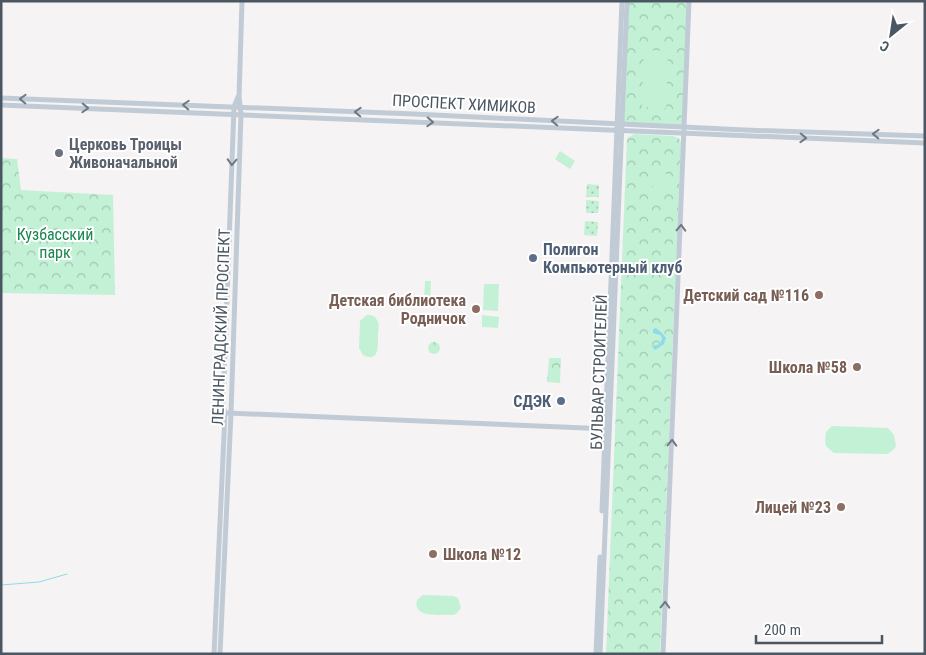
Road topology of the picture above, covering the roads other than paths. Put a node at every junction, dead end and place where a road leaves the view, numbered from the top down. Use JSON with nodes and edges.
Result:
{"nodes":[{"id":1,"x":242,"y":1,"type":"edge"},
{"id":2,"x":622,"y":1,"type":"edge"},
{"id":3,"x":627,"y":1,"type":"edge"},
{"id":4,"x":689,"y":1,"type":"edge"},
{"id":5,"x":239,"y":97,"type":"junction"},
{"id":6,"x":1,"y":98,"type":"edge"},
{"id":7,"x":1,"y":105,"type":"edge"},
{"id":8,"x":234,"y":111,"type":"junction"},
{"id":9,"x":241,"y":111,"type":"junction"},
{"id":10,"x":619,"y":127,"type":"junction"},
{"id":11,"x":685,"y":130,"type":"junction"},
{"id":12,"x":925,"y":136,"type":"edge"},
{"id":13,"x":925,"y":143,"type":"edge"},
{"id":14,"x":228,"y":413,"type":"junction"},
{"id":15,"x":607,"y":429,"type":"junction"},
{"id":16,"x":214,"y":654,"type":"edge"},
{"id":17,"x":220,"y":654,"type":"edge"},
{"id":18,"x":598,"y":654,"type":"edge"},
{"id":19,"x":663,"y":654,"type":"edge"}],
"edges":[{"from":1,"to":5,"type":"main road","name":"ЛЕНИНГРАДСКИЙ ПРОСПЕКТ"},
{"from":2,"to":10,"type":"main road","name":"БУЛЬВАР СТРОИТЕЛЕЙ"},
{"from":3,"to":10,"type":"main road","name":"БУЛЬВАР СТРОИТЕЛЕЙ"},
{"from":4,"to":11,"type":"main road"},
{"from":5,"to":8,"type":"main road"},
{"from":5,"to":9,"type":"main road","name":"ЛЕНИНГРАДСКИЙ ПРОСПЕКТ"},
{"from":8,"to":6,"type":"main road","name":"ПРОСПЕКТ ХИМИКОВ","one_way":true},
{"from":7,"to":8,"type":"main road","name":"ПРОСПЕКТ ХИМИКОВ","one_way":true},
{"from":8,"to":9,"type":"main road","name":"ПРОСПЕКТ ХИМИКОВ"},
{"from":8,"to":14,"type":"main road","name":"ЛЕНИНГРАДСКИЙ ПРОСПЕКТ","one_way":true},
{"from":9,"to":10,"type":"main road","name":"ПРОСПЕКТ ХИМИКОВ"},
{"from":9,"to":14,"type":"main road","name":"ЛЕНИНГРАДСКИЙ ПРОСПЕКТ"},
{"from":10,"to":11,"type":"main road","name":"ПРОСПЕКТ ХИМИКОВ"},
{"from":10,"to":15,"type":"main road","name":"БУЛЬВАР СТРОИТЕЛЕЙ"},
{"from":12,"to":11,"type":"main road","name":"ПРОСПЕКТ ХИМИКОВ","one_way":true},
{"from":11,"to":13,"type":"main road","name":"ПРОСПЕКТ ХИМИКОВ","one_way":true},
{"from":19,"to":11,"type":"main road","one_way":true},
{"from":14,"to":15,"type":"main road"},
{"from":14,"to":16,"type":"main road","name":"ЛЕНИНГРАДСКИЙ ПРОСПЕКТ"},
{"from":14,"to":17,"type":"main road","name":"ЛЕНИНГРАДСКИЙ ПРОСПЕКТ"},
{"from":15,"to":18,"type":"main road","name":"БУЛЬВАР СТРОИТЕЛЕЙ"}]}
